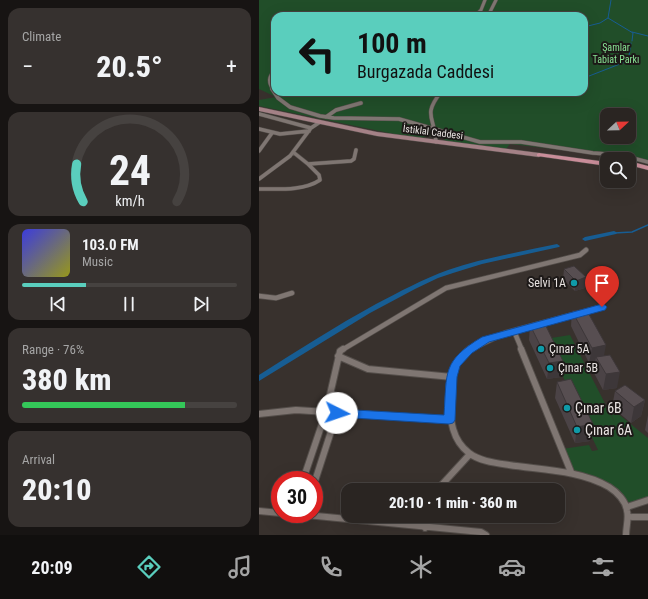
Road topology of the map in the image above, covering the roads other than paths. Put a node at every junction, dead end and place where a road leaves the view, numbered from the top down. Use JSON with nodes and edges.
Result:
{"nodes":[{"id":1,"x":485,"y":0,"type":"edge"},
{"id":2,"x":496,"y":0,"type":"edge"},
{"id":3,"x":479,"y":12,"type":"edge"},
{"id":4,"x":492,"y":12,"type":"edge"},
{"id":5,"x":271,"y":74,"type":"edge"},
{"id":6,"x":271,"y":88,"type":"edge"},
{"id":7,"x":277,"y":96,"type":"edge"},
{"id":8,"x":436,"y":96,"type":"edge"},
{"id":9,"x":361,"y":103,"type":"dead end"},
{"id":10,"x":259,"y":109,"type":"edge"},
{"id":11,"x":259,"y":114,"type":"edge"},
{"id":12,"x":326,"y":117,"type":"junction"},
{"id":13,"x":320,"y":122,"type":"junction"},
{"id":14,"x":259,"y":129,"type":"edge"},
{"id":15,"x":310,"y":130,"type":"junction"},
{"id":16,"x":435,"y":130,"type":"junction"},
{"id":17,"x":272,"y":133,"type":"junction"},
{"id":18,"x":436,"y":142,"type":"junction"},
{"id":19,"x":356,"y":150,"type":"dead end"},
{"id":20,"x":259,"y":152,"type":"edge"},
{"id":21,"x":293,"y":152,"type":"junction"},
{"id":22,"x":539,"y":155,"type":"junction"},
{"id":23,"x":600,"y":159,"type":"edge"},
{"id":24,"x":648,"y":162,"type":"edge"},
{"id":25,"x":600,"y":163,"type":"edge"},
{"id":26,"x":308,"y":164,"type":"junction"},
{"id":27,"x":636,"y":165,"type":"edge"},
{"id":28,"x":648,"y":168,"type":"edge"},
{"id":29,"x":636,"y":169,"type":"edge"},
{"id":30,"x":648,"y":172,"type":"edge"},
{"id":31,"x":259,"y":179,"type":"edge"},
{"id":32,"x":259,"y":189,"type":"edge"},
{"id":33,"x":586,"y":250,"type":"dead end"},
{"id":34,"x":292,"y":293,"type":"dead end"},
{"id":35,"x":259,"y":296,"type":"edge"},
{"id":36,"x":602,"y":307,"type":"dead end"},
{"id":37,"x":514,"y":331,"type":"junction"},
{"id":38,"x":338,"y":356,"type":"junction"},
{"id":39,"x":452,"y":377,"type":"junction"},
{"id":40,"x":326,"y":412,"type":"junction"},
{"id":41,"x":337,"y":413,"type":"junction"},
{"id":42,"x":259,"y":414,"type":"edge"},
{"id":43,"x":449,"y":420,"type":"junction"},
{"id":44,"x":470,"y":454,"type":"junction"},
{"id":45,"x":306,"y":471,"type":"edge"},
{"id":46,"x":318,"y":471,"type":"edge"},
{"id":47,"x":571,"y":472,"type":"junction"},
{"id":48,"x":443,"y":483,"type":"edge"},
{"id":49,"x":648,"y":500,"type":"edge"},
{"id":50,"x":630,"y":506,"type":"junction"},
{"id":51,"x":259,"y":511,"type":"edge"},
{"id":52,"x":271,"y":512,"type":"edge"},
{"id":53,"x":323,"y":516,"type":"edge"},
{"id":54,"x":632,"y":517,"type":"junction"},
{"id":55,"x":648,"y":517,"type":"edge"},
{"id":56,"x":425,"y":523,"type":"edge"},
{"id":57,"x":425,"y":528,"type":"junction"},
{"id":58,"x":486,"y":535,"type":"edge"},
{"id":59,"x":626,"y":535,"type":"edge"}],
"edges":[{"from":1,"to":3,"type":"street"},
{"from":2,"to":4,"type":"street"},
{"from":5,"to":6,"type":"street"},
{"from":7,"to":12,"type":"street"},
{"from":8,"to":16,"type":"street"},
{"from":9,"to":12,"type":"street"},
{"from":10,"to":13,"type":"main road","name":"İstiklal Caddesi"},
{"from":11,"to":15,"type":"street"},
{"from":12,"to":16,"type":"street"},
{"from":13,"to":15,"type":"street"},
{"from":13,"to":18,"type":"main road","name":"İstiklal Caddesi"},
{"from":14,"to":17,"type":"street"},
{"from":15,"to":17,"type":"street"},
{"from":15,"to":21,"type":"street"},
{"from":16,"to":18,"type":"street"},
{"from":16,"to":24,"type":"street"},
{"from":17,"to":20,"type":"street"},
{"from":18,"to":22,"type":"main road","name":"İstiklal Caddesi"},
{"from":19,"to":26,"type":"street"},
{"from":21,"to":26,"type":"street"},
{"from":21,"to":31,"type":"street"},
{"from":22,"to":23,"type":"main road"},
{"from":22,"to":25,"type":"main road","name":"İstiklal Caddesi"},
{"from":26,"to":32,"type":"street"},
{"from":27,"to":28,"type":"main road"},
{"from":29,"to":30,"type":"main road"},
{"from":33,"to":38,"type":"street"},
{"from":34,"to":35,"type":"street"},
{"from":36,"to":37,"type":"street"},
{"from":37,"to":39,"type":"street"},
{"from":37,"to":47,"type":"street"},
{"from":38,"to":39,"type":"street"},
{"from":38,"to":40,"type":"street"},
{"from":39,"to":43,"type":"street"},
{"from":40,"to":41,"type":"street"},
{"from":40,"to":42,"type":"street"},
{"from":40,"to":45,"type":"street"},
{"from":41,"to":43,"type":"street"},
{"from":41,"to":46,"type":"street"},
{"from":43,"to":44,"type":"street"},
{"from":44,"to":47,"type":"street"},
{"from":44,"to":48,"type":"street"},
{"from":47,"to":50,"type":"street"},
{"from":49,"to":50,"type":"street"},
{"from":50,"to":54,"type":"street"},
{"from":51,"to":52,"type":"street"},
{"from":53,"to":57,"type":"street"},
{"from":54,"to":55,"type":"street"},
{"from":54,"to":59,"type":"street"},
{"from":56,"to":57,"type":"street"},
{"from":57,"to":58,"type":"street"}]}
